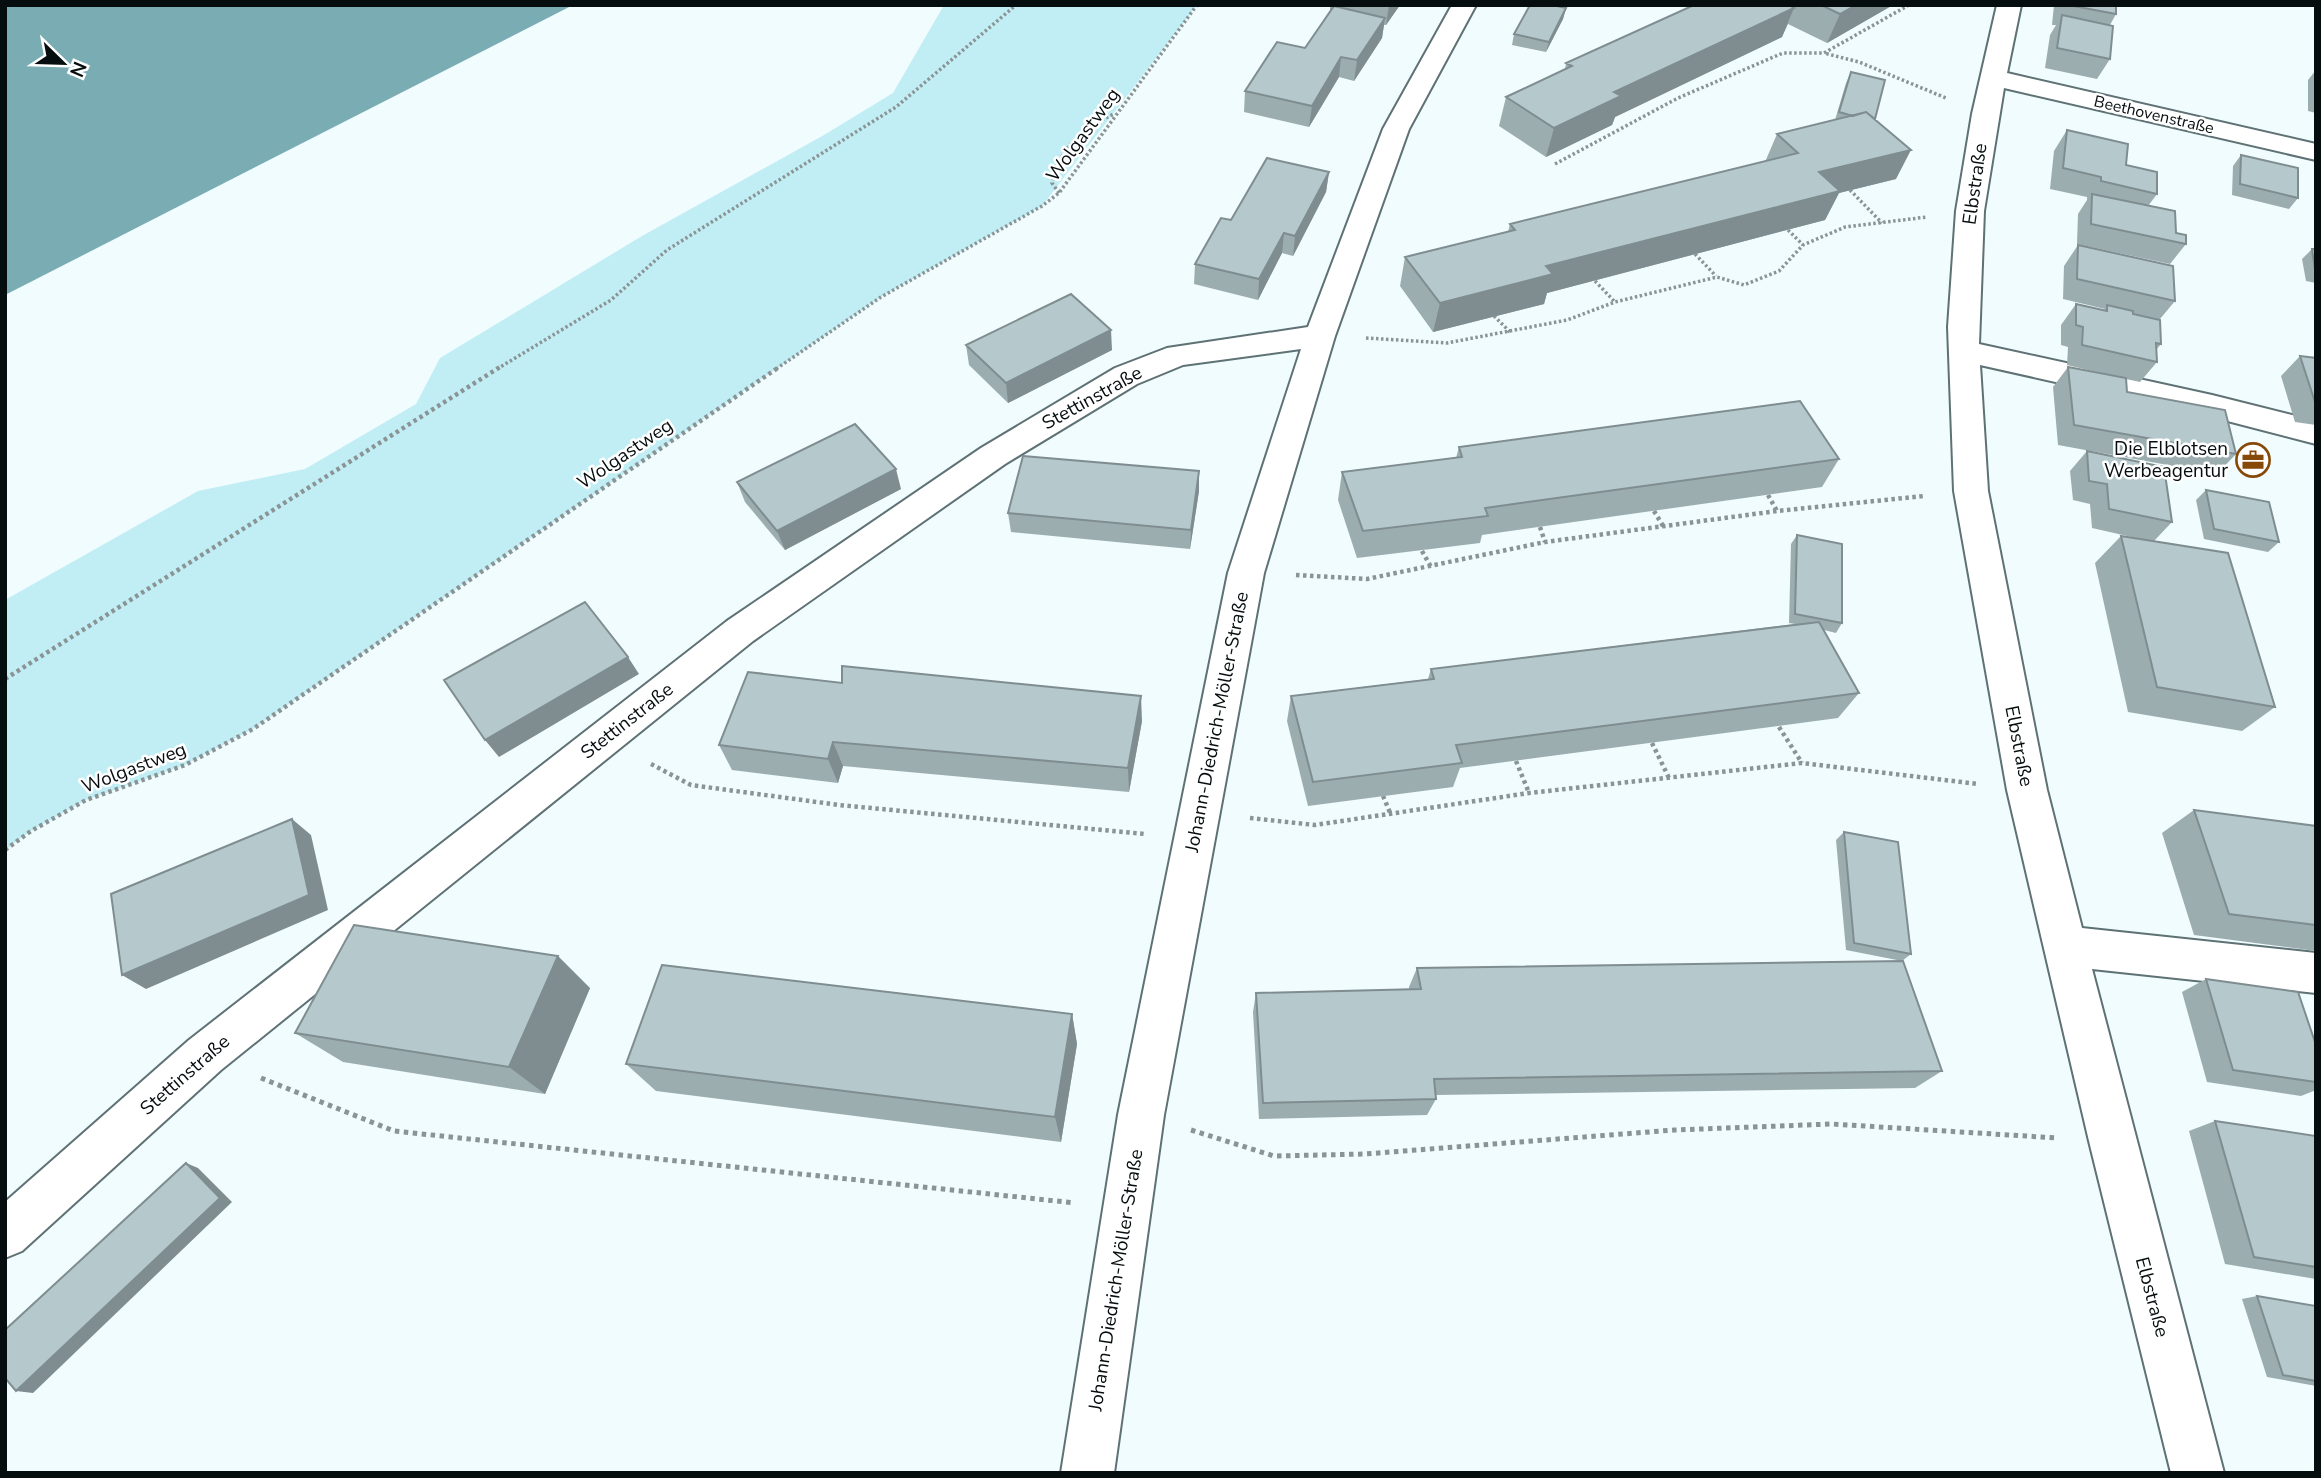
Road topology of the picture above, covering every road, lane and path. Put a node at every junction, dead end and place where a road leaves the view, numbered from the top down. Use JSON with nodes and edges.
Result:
{"nodes":[{"id":1,"x":1016,"y":5,"type":"edge"},
{"id":2,"x":1197,"y":5,"type":"edge"},
{"id":3,"x":1464,"y":5,"type":"edge"},
{"id":4,"x":1909,"y":5,"type":"edge"},
{"id":5,"x":2009,"y":5,"type":"edge"},
{"id":6,"x":1824,"y":53,"type":"junction"},
{"id":7,"x":1989,"y":96,"type":"junction"},
{"id":8,"x":1116,"y":113,"type":"junction"},
{"id":9,"x":2316,"y":152,"type":"edge"},
{"id":10,"x":1556,"y":164,"type":"edge"},
{"id":11,"x":1850,"y":190,"type":"edge"},
{"id":12,"x":1059,"y":193,"type":"junction"},
{"id":13,"x":1970,"y":211,"type":"junction"},
{"id":14,"x":1883,"y":223,"type":"junction"},
{"id":15,"x":1788,"y":230,"type":"edge"},
{"id":16,"x":1803,"y":245,"type":"junction"},
{"id":17,"x":1695,"y":254,"type":"edge"},
{"id":18,"x":1717,"y":276,"type":"junction"},
{"id":19,"x":1595,"y":281,"type":"edge"},
{"id":20,"x":1615,"y":302,"type":"junction"},
{"id":21,"x":1494,"y":316,"type":"edge"},
{"id":22,"x":1510,"y":333,"type":"junction"},
{"id":23,"x":1320,"y":336,"type":"junction"},
{"id":24,"x":1964,"y":351,"type":"junction"},
{"id":25,"x":2316,"y":433,"type":"edge"},
{"id":26,"x":1970,"y":491,"type":"junction"},
{"id":27,"x":1768,"y":495,"type":"edge"},
{"id":28,"x":1654,"y":511,"type":"edge"},
{"id":29,"x":1777,"y":511,"type":"junction"},
{"id":30,"x":1663,"y":526,"type":"junction"},
{"id":31,"x":1540,"y":527,"type":"edge"},
{"id":32,"x":1545,"y":542,"type":"junction"},
{"id":33,"x":1422,"y":551,"type":"edge"},
{"id":34,"x":1431,"y":567,"type":"junction"},
{"id":35,"x":1246,"y":573,"type":"junction"},
{"id":36,"x":5,"y":679,"type":"edge"},
{"id":37,"x":1779,"y":727,"type":"edge"},
{"id":38,"x":610,"y":734,"type":"junction"},
{"id":39,"x":1652,"y":743,"type":"edge"},
{"id":40,"x":1516,"y":761,"type":"edge"},
{"id":41,"x":1802,"y":763,"type":"junction"},
{"id":42,"x":1669,"y":778,"type":"junction"},
{"id":43,"x":2027,"y":790,"type":"junction"},
{"id":44,"x":1530,"y":793,"type":"junction"},
{"id":45,"x":1382,"y":796,"type":"edge"},
{"id":46,"x":1391,"y":815,"type":"junction"},
{"id":47,"x":1197,"y":826,"type":"junction"},
{"id":48,"x":5,"y":850,"type":"edge"},
{"id":49,"x":2064,"y":946,"type":"junction"},
{"id":50,"x":2316,"y":973,"type":"edge"},
{"id":51,"x":205,"y":1055,"type":"junction"},
{"id":52,"x":1141,"y":1115,"type":"junction"},
{"id":53,"x":2112,"y":1141,"type":"junction"},
{"id":54,"x":1128,"y":1208,"type":"junction"},
{"id":55,"x":5,"y":1234,"type":"edge"},
{"id":56,"x":1087,"y":1473,"type":"edge"},
{"id":57,"x":2198,"y":1473,"type":"edge"}],
"edges":[{"from":1,"to":36,"type":"path"},
{"from":2,"to":8,"type":"path","name":"Wolgastweg"},
{"from":3,"to":23,"type":"street","name":"Johann-Diedrich-Möller-Straße"},
{"from":4,"to":6,"type":"path"},
{"from":5,"to":7,"type":"street","name":"Elbstraße"},
{"from":6,"to":7,"type":"path"},
{"from":6,"to":10,"type":"path"},
{"from":7,"to":9,"type":"street","name":"Beethovenstraße"},
{"from":7,"to":13,"type":"street","name":"Elbstraße"},
{"from":8,"to":12,"type":"path","name":"Wolgastweg"},
{"from":8,"to":12,"type":"path"},
{"from":11,"to":14,"type":"path"},
{"from":12,"to":48,"type":"path","name":"Wolgastweg"},
{"from":13,"to":14,"type":"path"},
{"from":13,"to":24,"type":"street","name":"Elbstraße"},
{"from":14,"to":16,"type":"path"},
{"from":15,"to":16,"type":"path"},
{"from":16,"to":18,"type":"path"},
{"from":17,"to":18,"type":"path"},
{"from":18,"to":20,"type":"path"},
{"from":19,"to":20,"type":"path"},
{"from":20,"to":22,"type":"path"},
{"from":21,"to":22,"type":"path"},
{"from":22,"to":23,"type":"path"},
{"from":23,"to":35,"type":"street","name":"Johann-Diedrich-Möller-Straße"},
{"from":23,"to":38,"type":"street","name":"Stettinstraße"},
{"from":24,"to":25,"type":"street"},
{"from":24,"to":26,"type":"street","name":"Elbstraße"},
{"from":26,"to":29,"type":"path"},
{"from":26,"to":43,"type":"street","name":"Elbstraße"},
{"from":27,"to":29,"type":"path"},
{"from":28,"to":30,"type":"path"},
{"from":29,"to":30,"type":"path"},
{"from":30,"to":32,"type":"path"},
{"from":31,"to":32,"type":"path"},
{"from":32,"to":34,"type":"path"},
{"from":33,"to":34,"type":"path"},
{"from":34,"to":35,"type":"path"},
{"from":35,"to":47,"type":"street","name":"Johann-Diedrich-Möller-Straße"},
{"from":37,"to":41,"type":"path"},
{"from":38,"to":47,"type":"path"},
{"from":38,"to":51,"type":"street","name":"Stettinstraße"},
{"from":39,"to":42,"type":"path"},
{"from":40,"to":44,"type":"path"},
{"from":41,"to":42,"type":"path"},
{"from":41,"to":43,"type":"path"},
{"from":42,"to":44,"type":"path"},
{"from":43,"to":49,"type":"street","name":"Elbstraße"},
{"from":44,"to":46,"type":"path"},
{"from":45,"to":46,"type":"path"},
{"from":46,"to":47,"type":"path"},
{"from":47,"to":52,"type":"street","name":"Johann-Diedrich-Möller-Straße"},
{"from":49,"to":50,"type":"street"},
{"from":49,"to":53,"type":"street","name":"Elbstraße"},
{"from":51,"to":54,"type":"path"},
{"from":51,"to":55,"type":"street","name":"Stettinstraße"},
{"from":52,"to":53,"type":"path"},
{"from":52,"to":54,"type":"street","name":"Johann-Diedrich-Möller-Straße"},
{"from":53,"to":57,"type":"street","name":"Elbstraße"},
{"from":54,"to":56,"type":"street","name":"Johann-Diedrich-Möller-Straße"}]}
